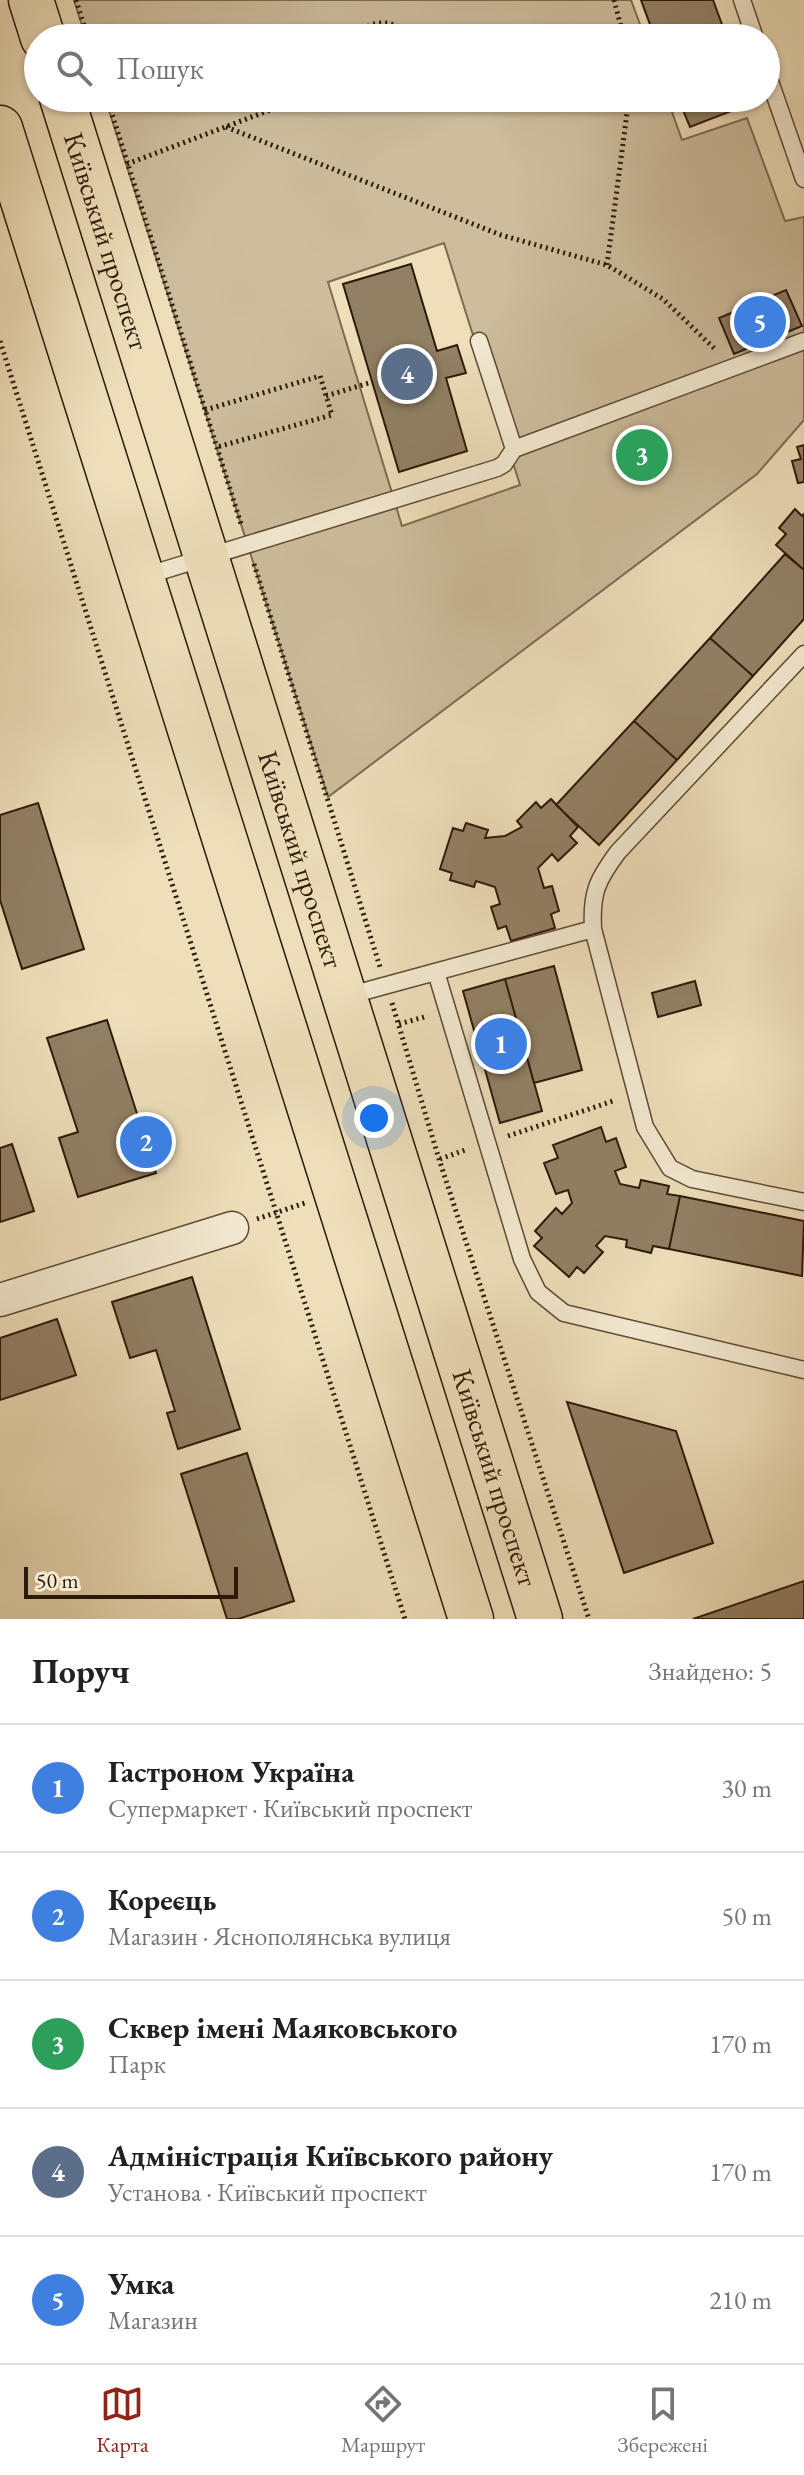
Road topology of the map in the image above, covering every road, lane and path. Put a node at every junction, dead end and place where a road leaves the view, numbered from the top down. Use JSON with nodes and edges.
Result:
{"nodes":[{"id":1,"x":31,"y":0,"type":"edge"},
{"id":2,"x":76,"y":0,"type":"edge"},
{"id":3,"x":614,"y":0,"type":"edge"},
{"id":4,"x":742,"y":0,"type":"edge"},
{"id":5,"x":39,"y":24,"type":"edge"},
{"id":6,"x":84,"y":24,"type":"edge"},
{"id":7,"x":620,"y":24,"type":"edge"},
{"id":8,"x":750,"y":24,"type":"edge"},
{"id":9,"x":780,"y":110,"type":"edge"},
{"id":10,"x":66,"y":112,"type":"edge"},
{"id":11,"x":111,"y":112,"type":"edge"},
{"id":12,"x":265,"y":112,"type":"edge"},
{"id":13,"x":627,"y":112,"type":"edge"},
{"id":14,"x":226,"y":127,"type":"junction"},
{"id":15,"x":0,"y":128,"type":"edge"},
{"id":16,"x":127,"y":164,"type":"junction"},
{"id":17,"x":804,"y":179,"type":"edge"},
{"id":18,"x":607,"y":265,"type":"junction"},
{"id":19,"x":0,"y":341,"type":"edge"},
{"id":20,"x":479,"y":341,"type":"dead end"},
{"id":21,"x":804,"y":341,"type":"edge"},
{"id":22,"x":734,"y":368,"type":"junction"},
{"id":23,"x":372,"y":382,"type":"dead end"},
{"id":24,"x":326,"y":396,"type":"junction"},
{"id":25,"x":205,"y":410,"type":"junction"},
{"id":26,"x":217,"y":447,"type":"junction"},
{"id":27,"x":514,"y":449,"type":"junction"},
{"id":28,"x":248,"y":546,"type":"junction"},
{"id":29,"x":206,"y":558,"type":"junction"},
{"id":30,"x":142,"y":577,"type":"junction"},
{"id":31,"x":804,"y":654,"type":"edge"},
{"id":32,"x":593,"y":929,"type":"junction"},
{"id":33,"x":436,"y":972,"type":"junction"},
{"id":34,"x":386,"y":985,"type":"junction"},
{"id":35,"x":345,"y":996,"type":"junction"},
{"id":36,"x":447,"y":1011,"type":"junction"},
{"id":37,"x":398,"y":1024,"type":"junction"},
{"id":38,"x":636,"y":1093,"type":"junction"},
{"id":39,"x":487,"y":1143,"type":"junction"},
{"id":40,"x":439,"y":1159,"type":"junction"},
{"id":41,"x":804,"y":1202,"type":"edge"},
{"id":42,"x":232,"y":1228,"type":"dead end"},
{"id":43,"x":0,"y":1300,"type":"edge"},
{"id":44,"x":804,"y":1370,"type":"edge"},
{"id":45,"x":405,"y":1619,"type":"edge"},
{"id":46,"x":471,"y":1619,"type":"edge"},
{"id":47,"x":540,"y":1619,"type":"edge"},
{"id":48,"x":589,"y":1619,"type":"edge"}],
"edges":[{"from":1,"to":5,"type":"main road"},
{"from":2,"to":6,"type":"path"},
{"from":3,"to":7,"type":"path"},
{"from":4,"to":8,"type":"lane"},
{"from":9,"to":17,"type":"lane"},
{"from":10,"to":29,"type":"main road","name":"Київський проспект"},
{"from":11,"to":16,"type":"path"},
{"from":12,"to":14,"type":"path"},
{"from":13,"to":18,"type":"path"},
{"from":14,"to":16,"type":"path"},
{"from":14,"to":18,"type":"path"},
{"from":15,"to":30,"type":"main road"},
{"from":16,"to":25,"type":"path"},
{"from":18,"to":22,"type":"path"},
{"from":19,"to":45,"type":"path"},
{"from":20,"to":27,"type":"lane"},
{"from":21,"to":22,"type":"lane"},
{"from":22,"to":27,"type":"lane"},
{"from":23,"to":24,"type":"path"},
{"from":24,"to":25,"type":"path"},
{"from":24,"to":26,"type":"path"},
{"from":25,"to":26,"type":"path"},
{"from":26,"to":28,"type":"path"},
{"from":27,"to":28,"type":"lane"},
{"from":28,"to":29,"type":"lane"},
{"from":28,"to":34,"type":"path"},
{"from":29,"to":30,"type":"lane"},
{"from":29,"to":35,"type":"main road","name":"Київський проспект"},
{"from":30,"to":46,"type":"main road"},
{"from":31,"to":32,"type":"lane"},
{"from":32,"to":33,"type":"lane"},
{"from":32,"to":38,"type":"lane"},
{"from":33,"to":34,"type":"lane"},
{"from":33,"to":36,"type":"lane"},
{"from":34,"to":35,"type":"lane"},
{"from":34,"to":37,"type":"path"},
{"from":35,"to":47,"type":"main road","name":"Київський проспект"},
{"from":36,"to":37,"type":"path"},
{"from":36,"to":39,"type":"lane"},
{"from":37,"to":40,"type":"path"},
{"from":38,"to":39,"type":"path"},
{"from":38,"to":41,"type":"lane"},
{"from":39,"to":40,"type":"path"},
{"from":39,"to":44,"type":"lane"},
{"from":40,"to":48,"type":"path"},
{"from":42,"to":43,"type":"street"}]}
